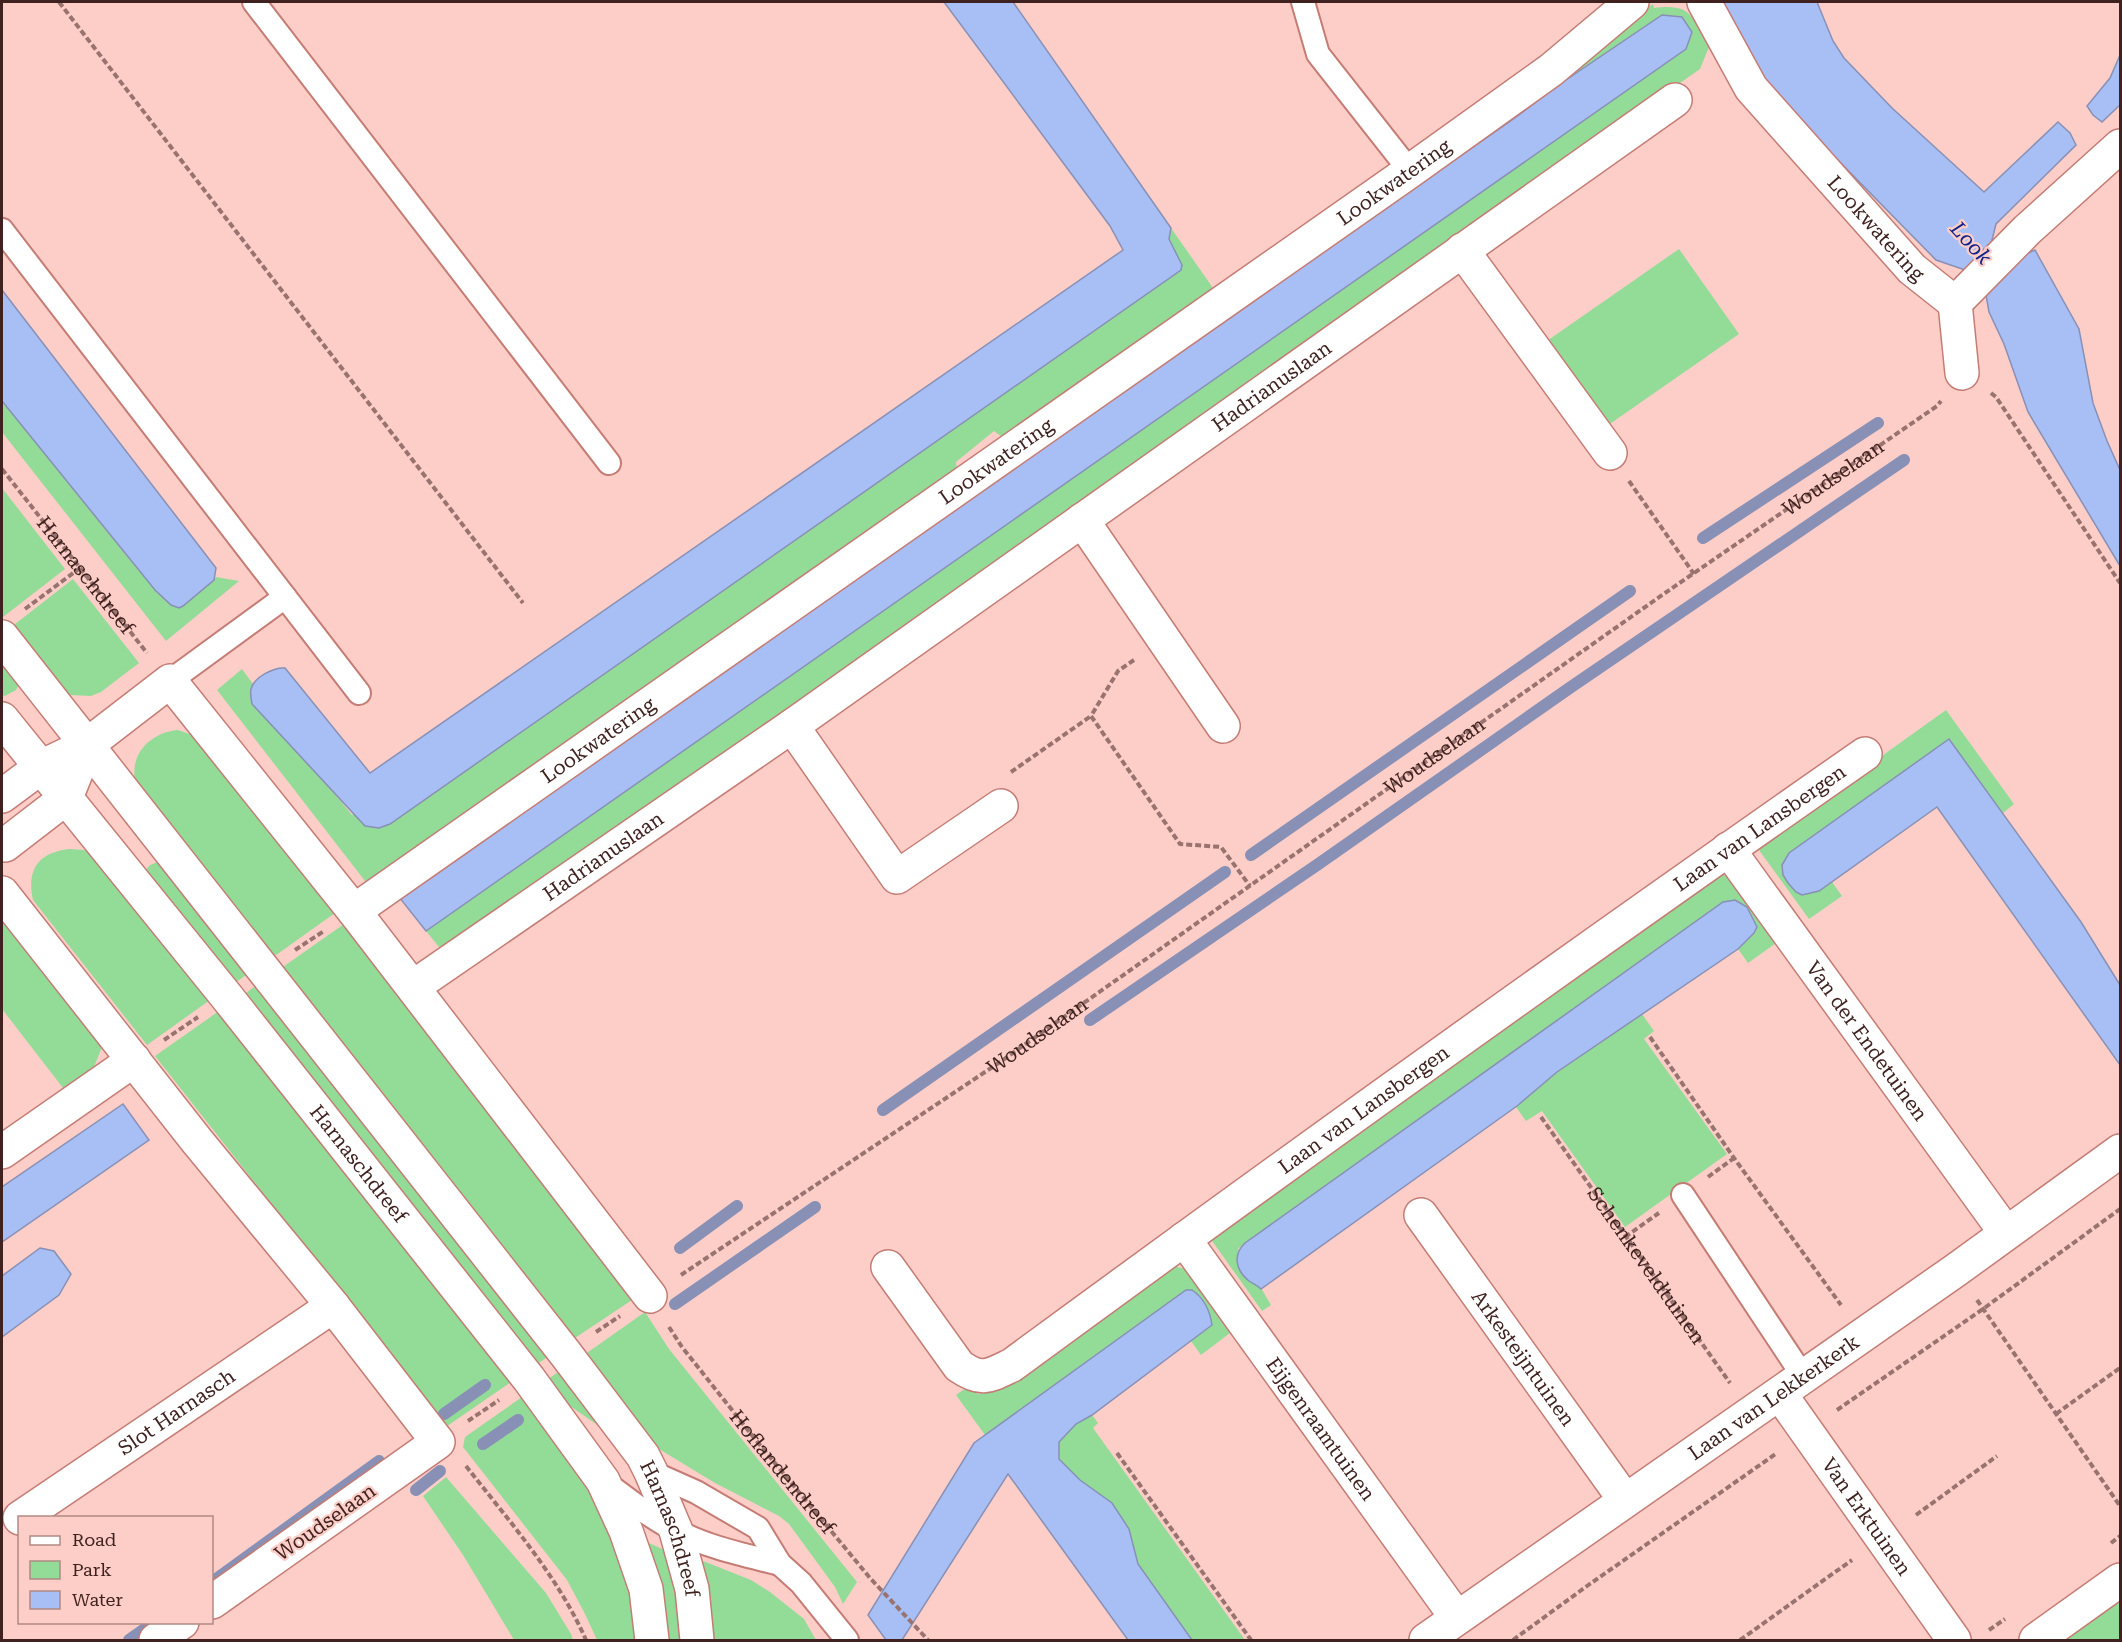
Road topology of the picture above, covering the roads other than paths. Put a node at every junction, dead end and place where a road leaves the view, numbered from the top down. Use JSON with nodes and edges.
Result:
{"nodes":[{"id":1,"x":254,"y":2,"type":"edge"},
{"id":2,"x":1303,"y":2,"type":"edge"},
{"id":3,"x":1632,"y":2,"type":"edge"},
{"id":4,"x":1704,"y":2,"type":"edge"},
{"id":5,"x":1674,"y":100,"type":"dead end"},
{"id":6,"x":2121,"y":146,"type":"edge"},
{"id":7,"x":1410,"y":171,"type":"junction"},
{"id":8,"x":2,"y":230,"type":"edge"},
{"id":9,"x":1462,"y":250,"type":"junction"},
{"id":10,"x":1962,"y":295,"type":"junction"},
{"id":11,"x":1962,"y":373,"type":"road end"},
{"id":12,"x":1610,"y":453,"type":"road end"},
{"id":13,"x":609,"y":463,"type":"dead end"},
{"id":14,"x":1082,"y":520,"type":"junction"},
{"id":15,"x":285,"y":597,"type":"junction"},
{"id":16,"x":11,"y":625,"type":"edge"},
{"id":17,"x":170,"y":681,"type":"junction"},
{"id":18,"x":359,"y":693,"type":"dead end"},
{"id":19,"x":2,"y":719,"type":"edge"},
{"id":20,"x":792,"y":726,"type":"junction"},
{"id":21,"x":1223,"y":726,"type":"dead end"},
{"id":22,"x":87,"y":745,"type":"junction"},
{"id":23,"x":1865,"y":754,"type":"dead end"},
{"id":24,"x":40,"y":767,"type":"junction"},
{"id":25,"x":2,"y":796,"type":"edge"},
{"id":26,"x":66,"y":798,"type":"junction"},
{"id":27,"x":1001,"y":806,"type":"road end"},
{"id":28,"x":2,"y":845,"type":"edge"},
{"id":29,"x":1728,"y":849,"type":"junction"},
{"id":30,"x":2,"y":893,"type":"edge"},
{"id":31,"x":354,"y":911,"type":"junction"},
{"id":32,"x":413,"y":987,"type":"junction"},
{"id":33,"x":134,"y":1060,"type":"junction"},
{"id":34,"x":2121,"y":1151,"type":"edge"},
{"id":35,"x":2,"y":1152,"type":"edge"},
{"id":36,"x":1683,"y":1195,"type":"dead end"},
{"id":37,"x":1421,"y":1215,"type":"dead end"},
{"id":38,"x":2006,"y":1233,"type":"junction"},
{"id":39,"x":1184,"y":1239,"type":"junction"},
{"id":40,"x":888,"y":1267,"type":"dead end"},
{"id":41,"x":650,"y":1296,"type":"road end"},
{"id":42,"x":333,"y":1306,"type":"junction"},
{"id":43,"x":1792,"y":1385,"type":"junction"},
{"id":44,"x":651,"y":1472,"type":"junction"},
{"id":45,"x":603,"y":1481,"type":"junction"},
{"id":46,"x":1625,"y":1500,"type":"junction"},
{"id":47,"x":23,"y":1516,"type":"edge"},
{"id":48,"x":18,"y":1519,"type":"edge"},
{"id":49,"x":2,"y":1530,"type":"edge"},
{"id":50,"x":676,"y":1531,"type":"junction"},
{"id":51,"x":780,"y":1564,"type":"junction"},
{"id":52,"x":2121,"y":1580,"type":"edge"},
{"id":53,"x":213,"y":1601,"type":"edge"},
{"id":54,"x":1457,"y":1618,"type":"junction"},
{"id":55,"x":181,"y":1624,"type":"edge"},
{"id":56,"x":156,"y":1641,"type":"edge"},
{"id":57,"x":652,"y":1641,"type":"edge"},
{"id":58,"x":697,"y":1641,"type":"edge"},
{"id":59,"x":847,"y":1641,"type":"edge"},
{"id":60,"x":1426,"y":1641,"type":"edge"},
{"id":61,"x":1954,"y":1641,"type":"edge"},
{"id":62,"x":2036,"y":1641,"type":"edge"}],
"edges":[{"from":1,"to":13,"type":"lane"},
{"from":2,"to":7,"type":"lane"},
{"from":3,"to":7,"type":"street","name":"Lookwatering"},
{"from":4,"to":10,"type":"street","name":"Lookwatering"},
{"from":5,"to":9,"type":"street","name":"Hadrianuslaan"},
{"from":6,"to":10,"type":"street"},
{"from":7,"to":31,"type":"street","name":"Lookwatering"},
{"from":8,"to":15,"type":"lane"},
{"from":9,"to":12,"type":"street"},
{"from":9,"to":14,"type":"street","name":"Hadrianuslaan"},
{"from":10,"to":11,"type":"street"},
{"from":14,"to":20,"type":"street","name":"Hadrianuslaan"},
{"from":14,"to":21,"type":"street"},
{"from":15,"to":17,"type":"lane"},
{"from":15,"to":18,"type":"lane"},
{"from":16,"to":22,"type":"street","name":"Harnaschdreef"},
{"from":17,"to":22,"type":"street"},
{"from":17,"to":31,"type":"street"},
{"from":19,"to":24,"type":"street","name":"Harnaschdreef"},
{"from":20,"to":27,"type":"street"},
{"from":20,"to":32,"type":"street","name":"Hadrianuslaan"},
{"from":22,"to":24,"type":"street"},
{"from":22,"to":26,"type":"street"},
{"from":22,"to":44,"type":"street","name":"Harnaschdreef"},
{"from":23,"to":29,"type":"street","name":"Laan van Lansbergen"},
{"from":24,"to":25,"type":"street"},
{"from":24,"to":26,"type":"street","name":"Harnaschdreef"},
{"from":26,"to":28,"type":"street"},
{"from":26,"to":45,"type":"street","name":"Harnaschdreef"},
{"from":29,"to":38,"type":"street","name":"Van der Endetuinen"},
{"from":29,"to":39,"type":"street","name":"Laan van Lansbergen"},
{"from":30,"to":33,"type":"street"},
{"from":31,"to":32,"type":"street"},
{"from":32,"to":41,"type":"street"},
{"from":33,"to":35,"type":"street"},
{"from":33,"to":42,"type":"street"},
{"from":34,"to":38,"type":"street","name":"Laan van Lekkerkerk"},
{"from":36,"to":43,"type":"lane"},
{"from":37,"to":46,"type":"street","name":"Arkesteijntuinen"},
{"from":38,"to":43,"type":"street","name":"Laan van Lekkerkerk"},
{"from":39,"to":40,"type":"street","name":"Laan van Lansbergen"},
{"from":39,"to":54,"type":"street","name":"Eijgenraamtuinen"},
{"from":42,"to":47,"type":"street","name":"Slot Harnasch"},
{"from":42,"to":53,"type":"street","name":"Woudselaan"},
{"from":43,"to":46,"type":"street","name":"Laan van Lekkerkerk"},
{"from":43,"to":61,"type":"street","name":"Van Erktuinen"},
{"from":44,"to":50,"type":"street","name":"Harnaschdreef"},
{"from":44,"to":51,"type":"lane"},
{"from":45,"to":50,"type":"lane"},
{"from":45,"to":57,"type":"street","name":"Harnaschdreef"},
{"from":46,"to":54,"type":"street","name":"Laan van Lekkerkerk"},
{"from":48,"to":49,"type":"street","name":"Slot Harnasch"},
{"from":50,"to":51,"type":"lane"},
{"from":50,"to":58,"type":"street","name":"Harnaschdreef"},
{"from":51,"to":59,"type":"lane"},
{"from":52,"to":62,"type":"street"},
{"from":54,"to":60,"type":"street","name":"Laan van Lekkerkerk"},
{"from":55,"to":56,"type":"street"}]}
